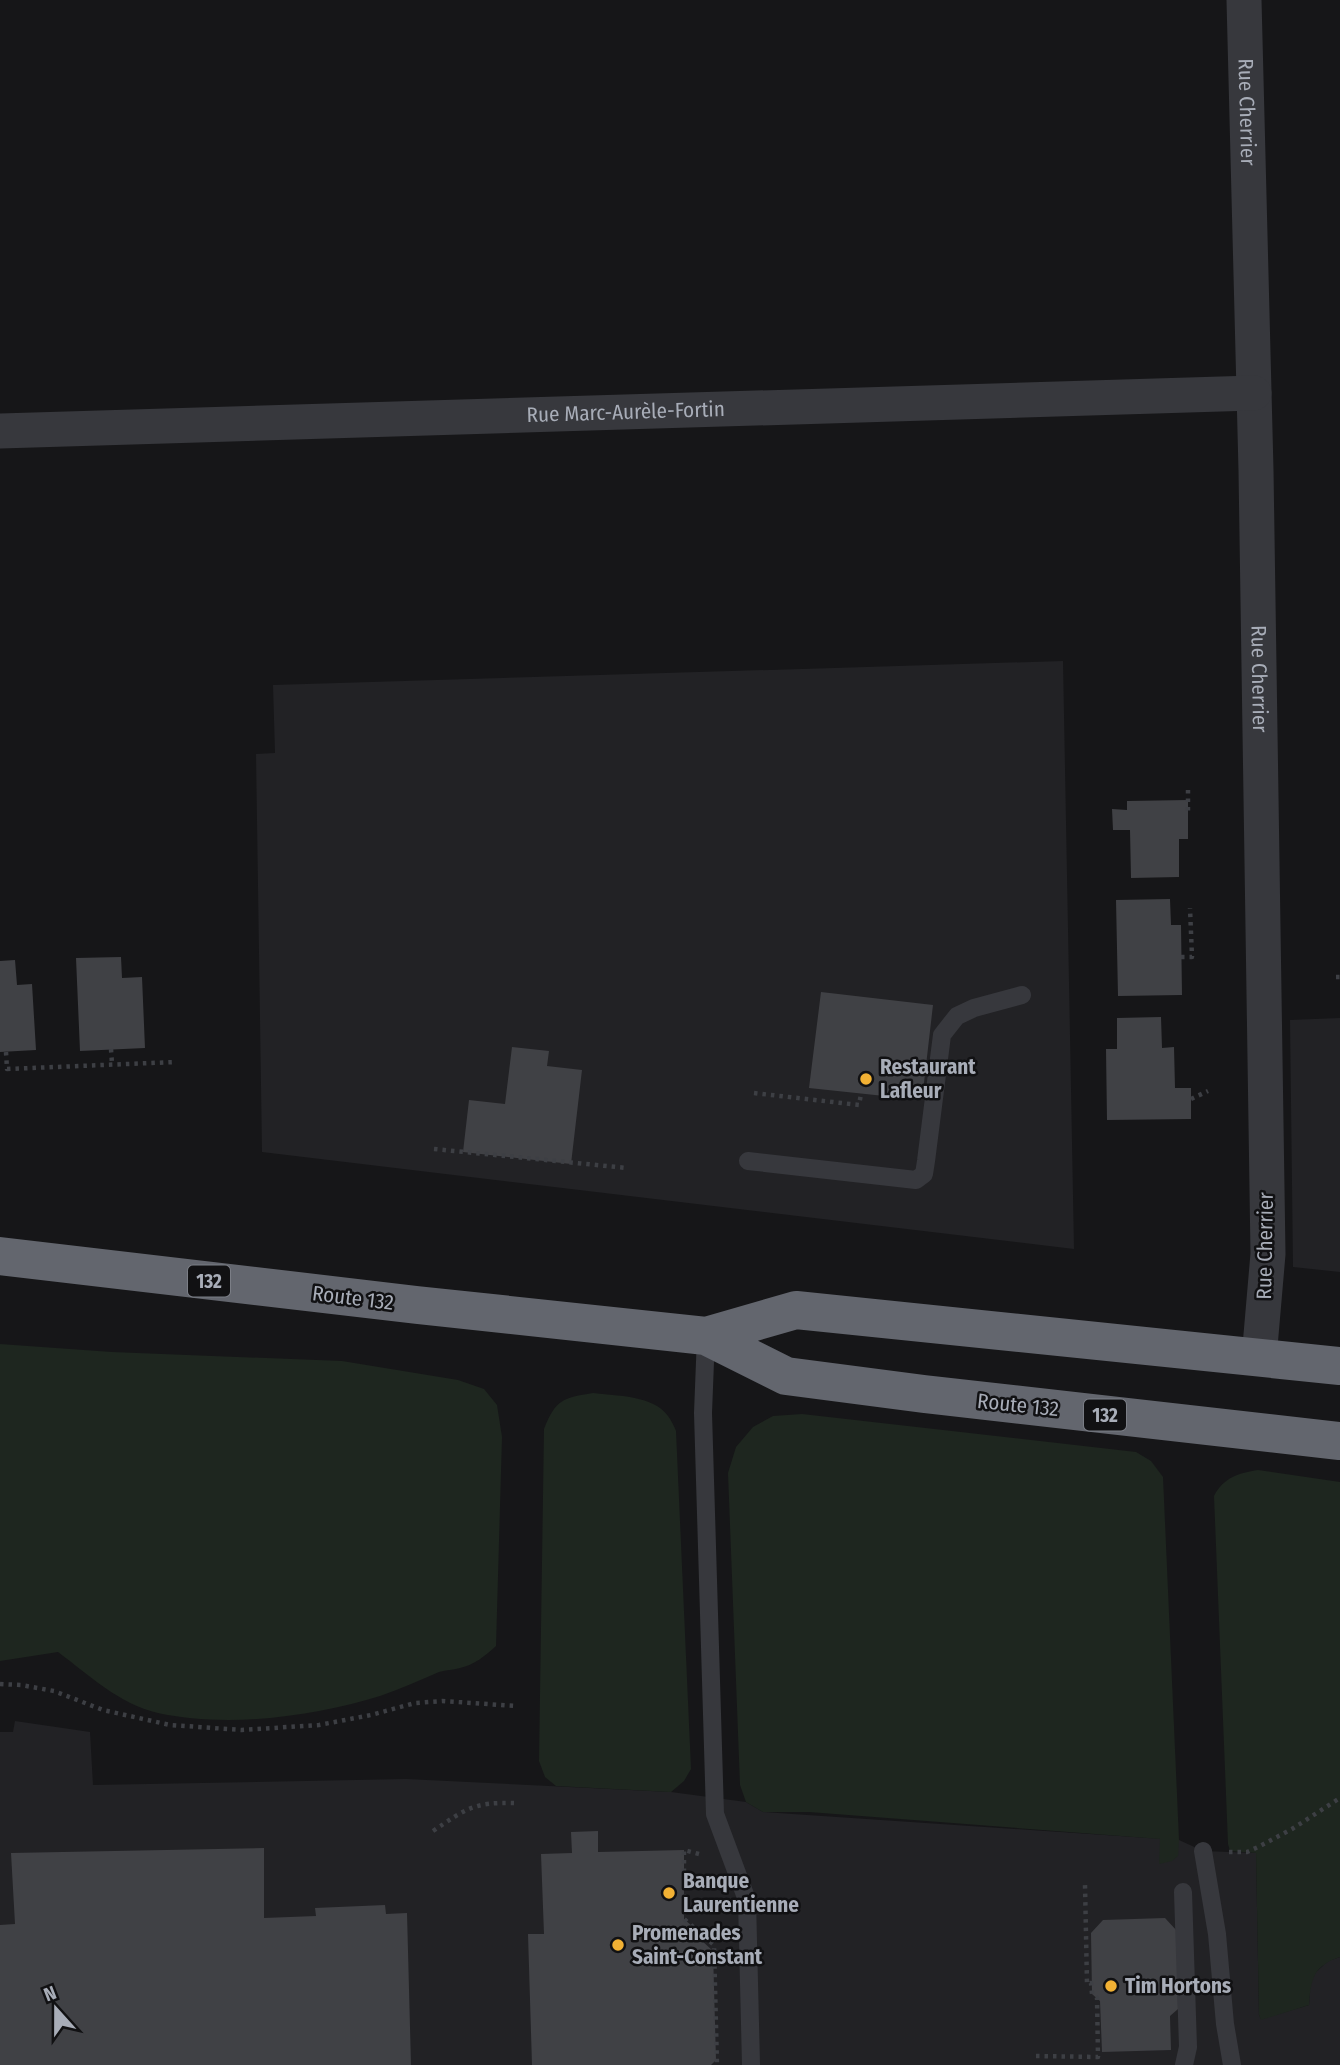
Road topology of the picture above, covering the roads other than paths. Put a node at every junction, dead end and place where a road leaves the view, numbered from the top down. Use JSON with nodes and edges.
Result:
{"nodes":[{"id":1,"x":1244,"y":0,"type":"edge"},
{"id":2,"x":1254,"y":393,"type":"junction"},
{"id":3,"x":0,"y":431,"type":"edge"},
{"id":4,"x":1022,"y":995,"type":"dead end"},
{"id":5,"x":748,"y":1161,"type":"dead end"},
{"id":6,"x":0,"y":1256,"type":"edge"},
{"id":7,"x":706,"y":1336,"type":"junction"},
{"id":8,"x":1259,"y":1358,"type":"junction"},
{"id":9,"x":1340,"y":1366,"type":"edge"},
{"id":10,"x":1340,"y":1441,"type":"edge"},
{"id":11,"x":1203,"y":1852,"type":"road end"},
{"id":12,"x":1183,"y":1892,"type":"dead end"},
{"id":13,"x":751,"y":2065,"type":"edge"},
{"id":14,"x":1184,"y":2065,"type":"edge"},
{"id":15,"x":1232,"y":2065,"type":"edge"}],
"edges":[{"from":1,"to":2,"type":"street","name":"Rue Cherrier"},
{"from":2,"to":3,"type":"street","name":"Rue Marc-Aurèle-Fortin"},
{"from":2,"to":8,"type":"street","name":"Rue Cherrier"},
{"from":4,"to":5,"type":"lane"},
{"from":6,"to":7,"type":"highway","name":"Route 132","number":"132"},
{"from":7,"to":8,"type":"highway","name":"Route 132","number":"132"},
{"from":7,"to":10,"type":"highway","name":"Route 132","number":"132"},
{"from":7,"to":13,"type":"lane"},
{"from":8,"to":9,"type":"highway","name":"Route 132","number":"132"},
{"from":11,"to":15,"type":"lane"},
{"from":12,"to":14,"type":"lane"}]}
